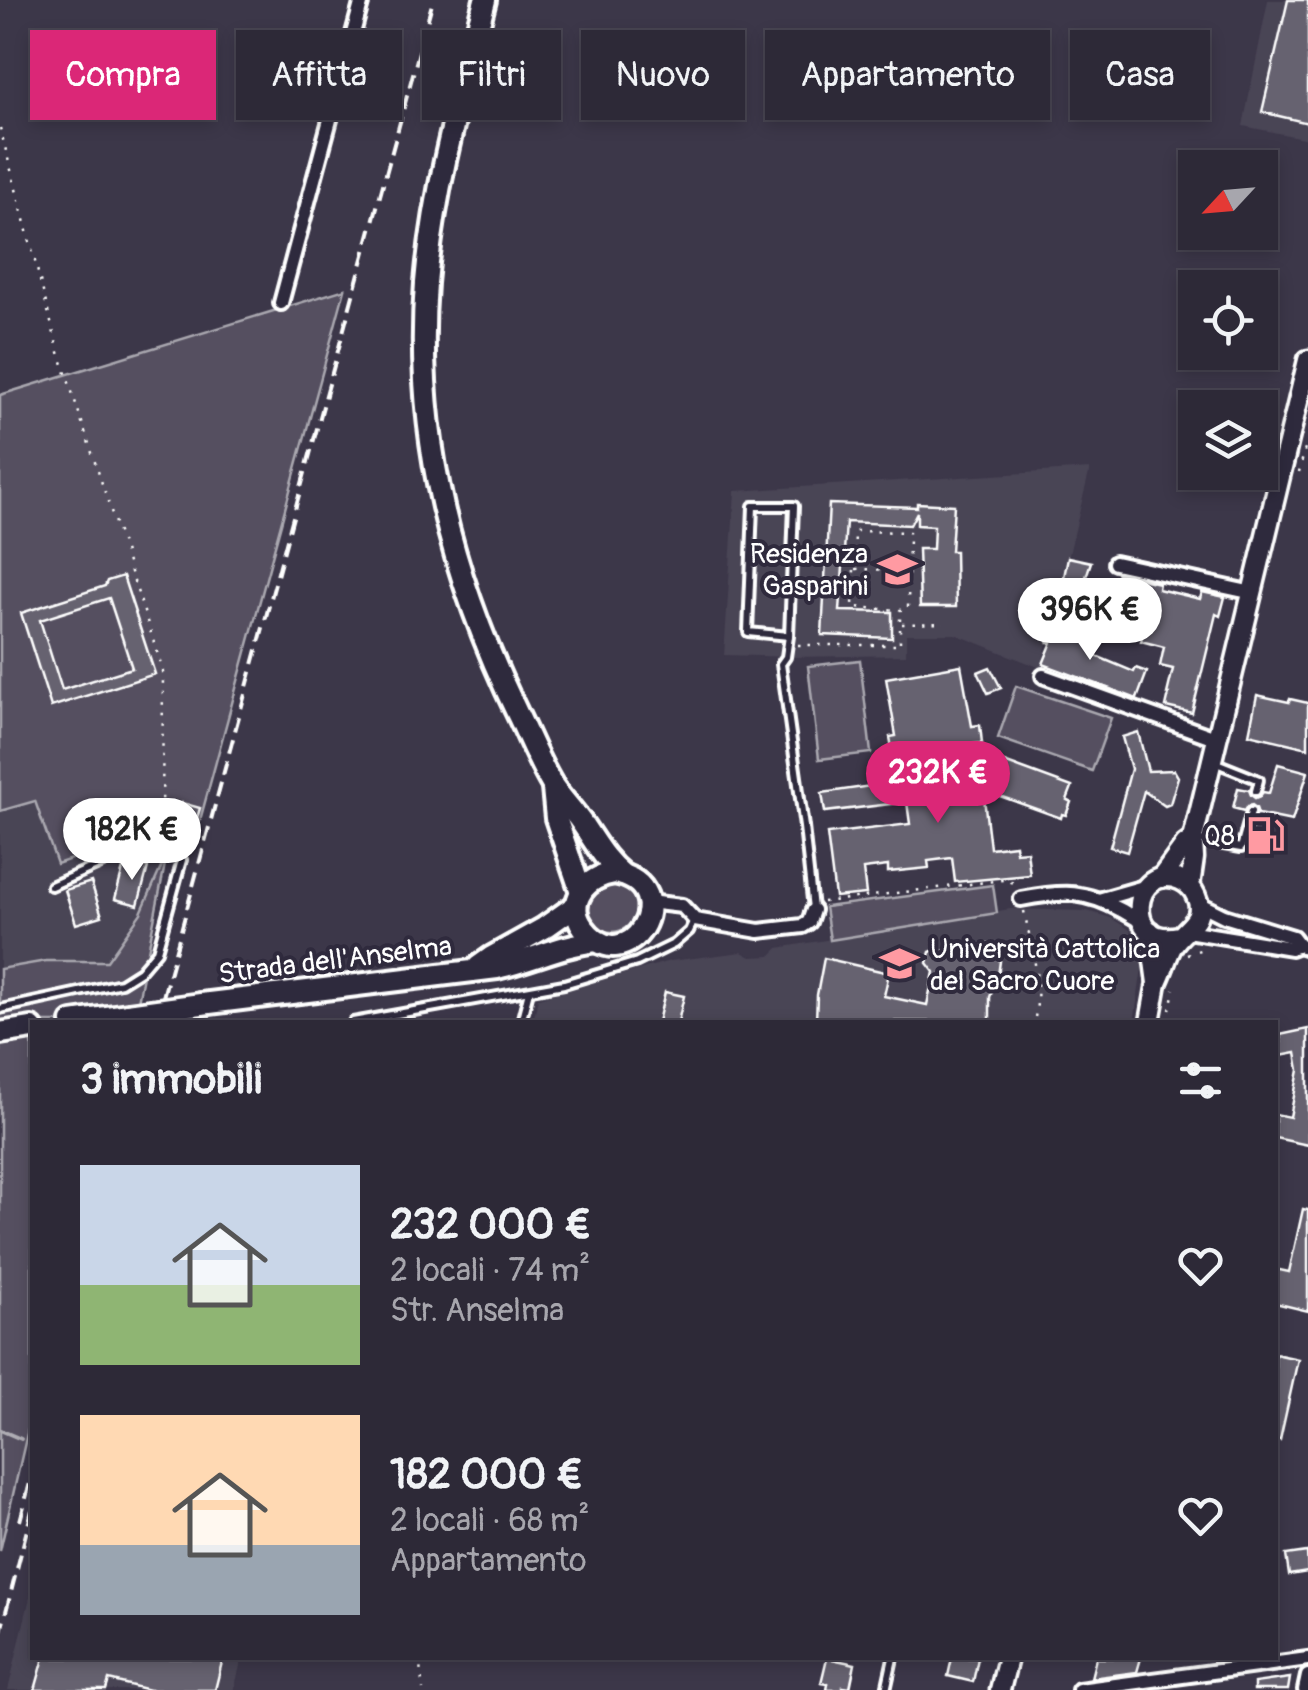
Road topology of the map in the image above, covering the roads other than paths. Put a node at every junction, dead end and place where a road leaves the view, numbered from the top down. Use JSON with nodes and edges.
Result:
{"nodes":[{"id":1,"x":362,"y":0,"type":"edge"},
{"id":2,"x":485,"y":0,"type":"edge"},
{"id":3,"x":281,"y":303,"type":"dead end"},
{"id":4,"x":1308,"y":360,"type":"edge"},
{"id":5,"x":1115,"y":562,"type":"dead end"},
{"id":6,"x":1253,"y":593,"type":"junction"},
{"id":7,"x":789,"y":636,"type":"junction"},
{"id":8,"x":1044,"y":676,"type":"dead end"},
{"id":9,"x":1218,"y":739,"type":"junction"},
{"id":10,"x":1213,"y":762,"type":"junction"},
{"id":11,"x":553,"y":786,"type":"junction"},
{"id":12,"x":1256,"y":791,"type":"dead end"},
{"id":13,"x":1251,"y":812,"type":"dead end"},
{"id":14,"x":1194,"y":840,"type":"junction"},
{"id":15,"x":623,"y":875,"type":"junction"},
{"id":16,"x":1154,"y":882,"type":"junction"},
{"id":17,"x":51,"y":886,"type":"dead end"},
{"id":18,"x":1190,"y":886,"type":"junction"},
{"id":19,"x":578,"y":899,"type":"junction"},
{"id":20,"x":1022,"y":899,"type":"road end"},
{"id":21,"x":1102,"y":899,"type":"junction"},
{"id":22,"x":648,"y":902,"type":"junction"},
{"id":23,"x":1198,"y":903,"type":"junction"},
{"id":24,"x":813,"y":907,"type":"joint"},
{"id":25,"x":694,"y":920,"type":"junction"},
{"id":26,"x":1147,"y":928,"type":"junction"},
{"id":27,"x":1183,"y":933,"type":"junction"},
{"id":28,"x":596,"y":942,"type":"junction"},
{"id":29,"x":1303,"y":946,"type":"edge"},
{"id":30,"x":477,"y":968,"type":"junction"},
{"id":31,"x":1166,"y":985,"type":"junction"},
{"id":32,"x":529,"y":992,"type":"junction"},
{"id":33,"x":0,"y":1009,"type":"edge"},
{"id":34,"x":86,"y":1020,"type":"edge"},
{"id":35,"x":366,"y":1020,"type":"edge"},
{"id":36,"x":522,"y":1020,"type":"edge"},
{"id":37,"x":1151,"y":1020,"type":"edge"},
{"id":38,"x":30,"y":1028,"type":"edge"},
{"id":39,"x":0,"y":1033,"type":"edge"},
{"id":40,"x":1308,"y":1659,"type":"edge"},
{"id":41,"x":894,"y":1660,"type":"edge"},
{"id":42,"x":1008,"y":1660,"type":"edge"},
{"id":43,"x":1308,"y":1676,"type":"edge"},
{"id":44,"x":886,"y":1690,"type":"edge"},
{"id":45,"x":1000,"y":1690,"type":"edge"},
{"id":46,"x":1079,"y":1690,"type":"edge"},
{"id":47,"x":1305,"y":1690,"type":"edge"}],
"edges":[{"from":1,"to":3,"type":"street"},
{"from":2,"to":11,"type":"main road"},
{"from":4,"to":6,"type":"main road"},
{"from":5,"to":6,"type":"street"},
{"from":6,"to":9,"type":"main road"},
{"from":7,"to":7,"type":"lane"},
{"from":7,"to":24,"type":"lane"},
{"from":8,"to":9,"type":"street"},
{"from":9,"to":10,"type":"main road"},
{"from":10,"to":12,"type":"lane"},
{"from":10,"to":14,"type":"main road"},
{"from":11,"to":15,"type":"main road"},
{"from":11,"to":19,"type":"main road"},
{"from":13,"to":14,"type":"lane"},
{"from":14,"to":16,"type":"main road"},
{"from":14,"to":18,"type":"main road"},
{"from":15,"to":19,"type":"main road"},
{"from":15,"to":22,"type":"main road"},
{"from":16,"to":18,"type":"main road"},
{"from":16,"to":21,"type":"street"},
{"from":16,"to":26,"type":"main road"},
{"from":17,"to":33,"type":"lane"},
{"from":18,"to":23,"type":"main road"},
{"from":19,"to":28,"type":"main road"},
{"from":19,"to":30,"type":"main road","name":"Strada dell'Anselma"},
{"from":20,"to":21,"type":"street"},
{"from":21,"to":26,"type":"street"},
{"from":22,"to":25,"type":"street"},
{"from":22,"to":28,"type":"main road"},
{"from":23,"to":27,"type":"main road"},
{"from":23,"to":29,"type":"street"},
{"from":24,"to":25,"type":"street"},
{"from":25,"to":32,"type":"lane"},
{"from":26,"to":27,"type":"main road"},
{"from":26,"to":31,"type":"main road"},
{"from":27,"to":29,"type":"street"},
{"from":27,"to":31,"type":"main road"},
{"from":28,"to":30,"type":"main road","name":"Strada dell'Anselma"},
{"from":30,"to":34,"type":"main road","name":"Strada dell'Anselma","bridge":true},
{"from":31,"to":37,"type":"main road"},
{"from":32,"to":35,"type":"lane"},
{"from":32,"to":36,"type":"lane"},
{"from":38,"to":39,"type":"main road"},
{"from":40,"to":46,"type":"street"},
{"from":41,"to":44,"type":"lane"},
{"from":42,"to":45,"type":"main road"},
{"from":43,"to":47,"type":"street"}]}
